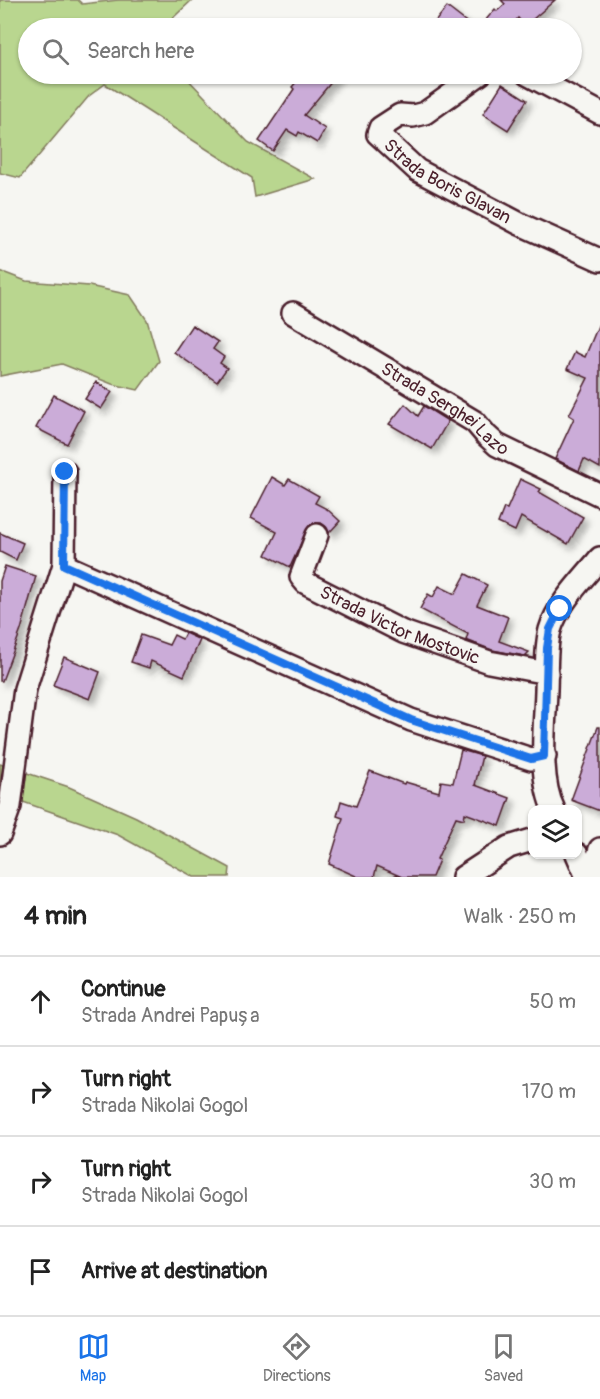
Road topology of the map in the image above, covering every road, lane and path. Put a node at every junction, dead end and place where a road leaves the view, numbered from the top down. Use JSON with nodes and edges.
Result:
{"nodes":[{"id":1,"x":466,"y":84,"type":"edge"},
{"id":2,"x":546,"y":84,"type":"edge"},
{"id":3,"x":600,"y":113,"type":"edge"},
{"id":4,"x":600,"y":260,"type":"edge"},
{"id":5,"x":293,"y":313,"type":"dead end"},
{"id":6,"x":65,"y":472,"type":"dead end"},
{"id":7,"x":600,"y":495,"type":"edge"},
{"id":8,"x":317,"y":535,"type":"dead end"},
{"id":9,"x":600,"y":558,"type":"edge"},
{"id":10,"x":64,"y":565,"type":"junction"},
{"id":11,"x":547,"y":673,"type":"junction"},
{"id":12,"x":544,"y":756,"type":"junction"},
{"id":13,"x":553,"y":805,"type":"edge"},
{"id":14,"x":0,"y":834,"type":"edge"},
{"id":15,"x":528,"y":841,"type":"edge"},
{"id":16,"x":600,"y":849,"type":"edge"},
{"id":17,"x":579,"y":859,"type":"edge"},
{"id":18,"x":463,"y":877,"type":"edge"},
{"id":19,"x":587,"y":877,"type":"edge"},
{"id":20,"x":592,"y":877,"type":"edge"}],
"edges":[{"from":1,"to":4,"type":"street","name":"Strada Boris Glavan"},
{"from":2,"to":3,"type":"street"},
{"from":5,"to":7,"type":"street","name":"Strada Serghei Lazo"},
{"from":6,"to":10,"type":"street"},
{"from":8,"to":11,"type":"street","name":"Strada Victor Mostovic"},
{"from":9,"to":11,"type":"street"},
{"from":10,"to":12,"type":"street"},
{"from":10,"to":14,"type":"street"},
{"from":11,"to":12,"type":"street"},
{"from":12,"to":13,"type":"street"},
{"from":15,"to":18,"type":"street"},
{"from":16,"to":20,"type":"street"},
{"from":17,"to":19,"type":"street"}]}
